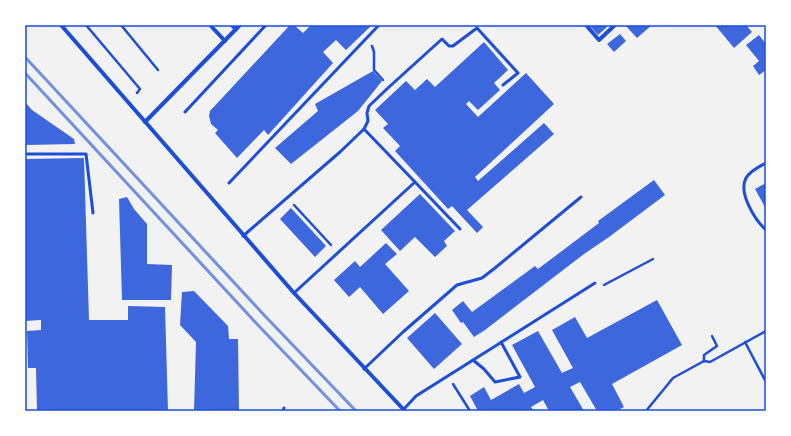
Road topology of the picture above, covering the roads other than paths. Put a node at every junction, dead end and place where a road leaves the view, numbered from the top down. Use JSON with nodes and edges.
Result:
{"nodes":[{"id":1,"x":61,"y":25,"type":"edge"},
{"id":2,"x":210,"y":25,"type":"edge"},
{"id":3,"x":231,"y":25,"type":"edge"},
{"id":4,"x":240,"y":25,"type":"edge"},
{"id":5,"x":266,"y":25,"type":"edge"},
{"id":6,"x":380,"y":25,"type":"edge"},
{"id":7,"x":586,"y":25,"type":"edge"},
{"id":8,"x":615,"y":25,"type":"edge"},
{"id":9,"x":236,"y":30,"type":"junction"},
{"id":10,"x":225,"y":41,"type":"junction"},
{"id":11,"x":503,"y":85,"type":"dead end"},
{"id":12,"x":184,"y":112,"type":"dead end"},
{"id":13,"x":145,"y":122,"type":"junction"},
{"id":14,"x":364,"y":129,"type":"junction"},
{"id":15,"x":25,"y":154,"type":"edge"},
{"id":16,"x":766,"y":163,"type":"edge"},
{"id":17,"x":415,"y":182,"type":"junction"},
{"id":18,"x":229,"y":183,"type":"dead end"},
{"id":19,"x":581,"y":197,"type":"dead end"},
{"id":20,"x":93,"y":214,"type":"dead end"},
{"id":21,"x":460,"y":229,"type":"dead end"},
{"id":22,"x":766,"y":230,"type":"edge"},
{"id":23,"x":243,"y":236,"type":"junction"},
{"id":24,"x":595,"y":283,"type":"road end"},
{"id":25,"x":294,"y":293,"type":"junction"},
{"id":26,"x":501,"y":342,"type":"junction"},
{"id":27,"x":473,"y":360,"type":"junction"},
{"id":28,"x":364,"y":369,"type":"junction"},
{"id":29,"x":404,"y":410,"type":"edge"}],
"edges":[{"from":1,"to":13,"type":"street"},
{"from":2,"to":10,"type":"street"},
{"from":3,"to":9,"type":"lane"},
{"from":4,"to":9,"type":"street"},
{"from":5,"to":12,"type":"lane"},
{"from":6,"to":18,"type":"lane"},
{"from":7,"to":8,"type":"street"},
{"from":9,"to":10,"type":"street"},
{"from":10,"to":13,"type":"street"},
{"from":11,"to":14,"type":"lane"},
{"from":13,"to":23,"type":"street"},
{"from":14,"to":17,"type":"lane"},
{"from":14,"to":23,"type":"lane"},
{"from":15,"to":20,"type":"lane"},
{"from":16,"to":22,"type":"lane"},
{"from":17,"to":21,"type":"lane"},
{"from":17,"to":25,"type":"lane"},
{"from":19,"to":28,"type":"lane"},
{"from":23,"to":25,"type":"street"},
{"from":24,"to":26,"type":"lane"},
{"from":25,"to":28,"type":"street"},
{"from":26,"to":27,"type":"lane"},
{"from":26,"to":27,"type":"lane"},
{"from":27,"to":29,"type":"lane"},
{"from":28,"to":29,"type":"street"}]}
